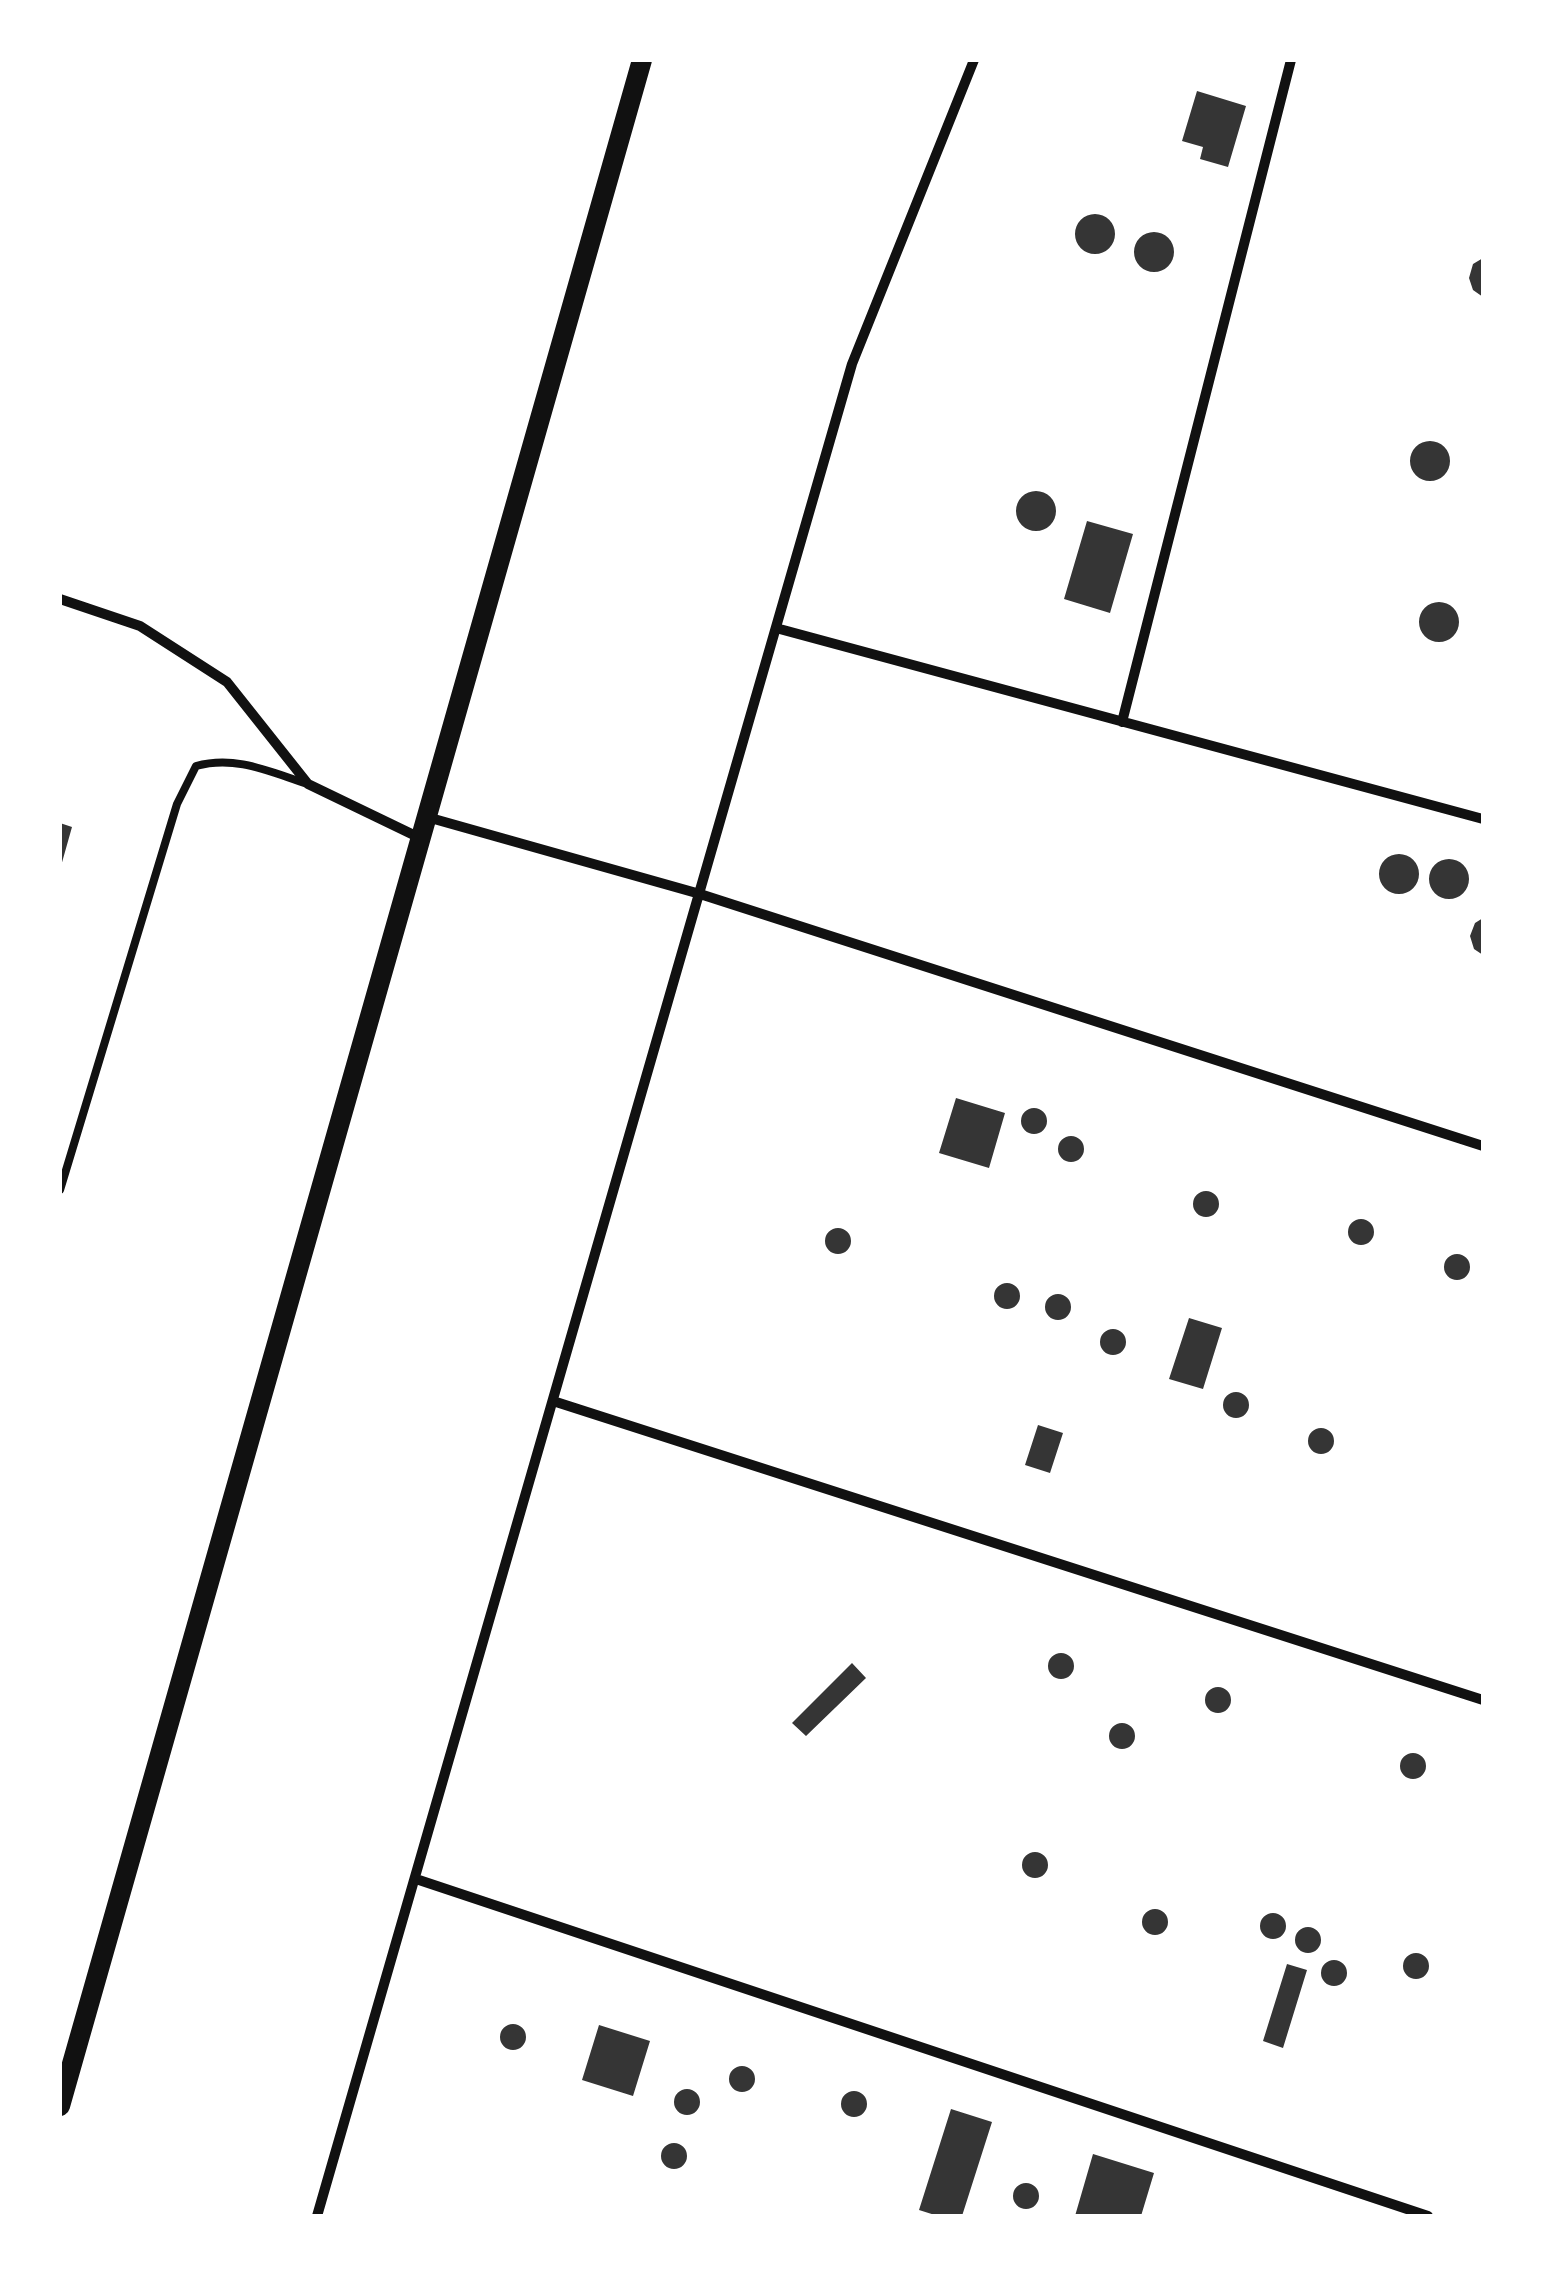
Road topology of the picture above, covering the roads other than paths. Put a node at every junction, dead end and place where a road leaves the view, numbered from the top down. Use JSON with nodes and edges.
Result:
{"nodes":[{"id":1,"x":642,"y":60,"type":"edge"},
{"id":2,"x":974,"y":60,"type":"edge"},
{"id":3,"x":1291,"y":60,"type":"edge"},
{"id":4,"x":60,"y":599,"type":"edge"},
{"id":5,"x":776,"y":628,"type":"junction"},
{"id":6,"x":1122,"y":722,"type":"junction"},
{"id":7,"x":308,"y":784,"type":"junction"},
{"id":8,"x":1483,"y":819,"type":"edge"},
{"id":9,"x":423,"y":827,"type":"junction"},
{"id":10,"x":700,"y":894,"type":"junction"},
{"id":11,"x":1483,"y":1146,"type":"edge"},
{"id":12,"x":60,"y":1190,"type":"edge"},
{"id":13,"x":554,"y":1401,"type":"junction"},
{"id":14,"x":1483,"y":1700,"type":"edge"},
{"id":15,"x":416,"y":1878,"type":"junction"},
{"id":16,"x":60,"y":2106,"type":"edge"},
{"id":17,"x":316,"y":2216,"type":"edge"},
{"id":18,"x":1428,"y":2216,"type":"edge"}],
"edges":[{"from":1,"to":9,"type":"main road"},
{"from":2,"to":5,"type":"street"},
{"from":3,"to":6,"type":"street"},
{"from":4,"to":7,"type":"street"},
{"from":5,"to":6,"type":"street"},
{"from":5,"to":10,"type":"street"},
{"from":6,"to":8,"type":"street"},
{"from":7,"to":9,"type":"street"},
{"from":7,"to":12,"type":"lane"},
{"from":9,"to":10,"type":"street"},
{"from":9,"to":16,"type":"main road"},
{"from":10,"to":11,"type":"street"},
{"from":10,"to":13,"type":"street"},
{"from":13,"to":14,"type":"street"},
{"from":13,"to":15,"type":"street"},
{"from":15,"to":17,"type":"street"},
{"from":15,"to":18,"type":"street"}]}
